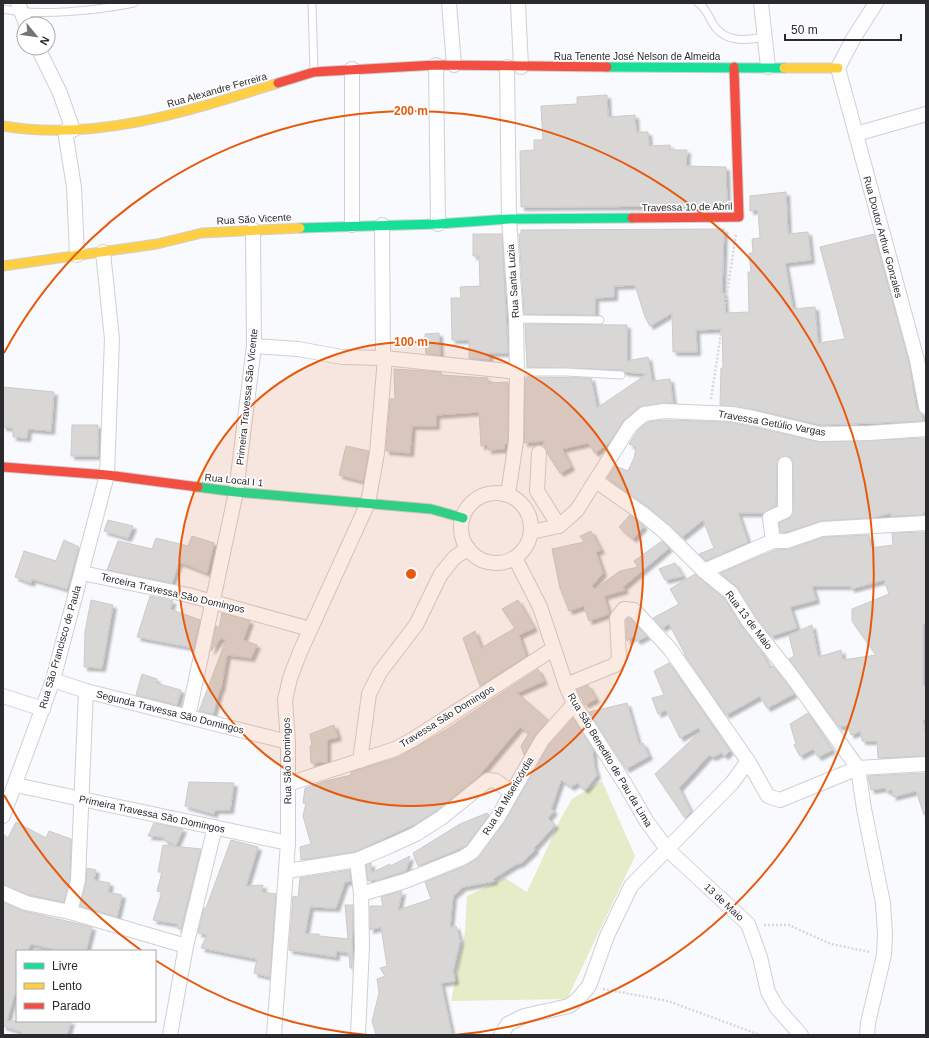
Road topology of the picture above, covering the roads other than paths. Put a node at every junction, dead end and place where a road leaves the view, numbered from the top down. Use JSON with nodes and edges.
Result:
{"nodes":[{"id":1,"x":134,"y":3,"type":"edge"},
{"id":2,"x":312,"y":3,"type":"edge"},
{"id":3,"x":448,"y":3,"type":"edge"},
{"id":4,"x":518,"y":3,"type":"edge"},
{"id":5,"x":698,"y":3,"type":"edge"},
{"id":6,"x":761,"y":3,"type":"edge"},
{"id":7,"x":876,"y":3,"type":"edge"},
{"id":8,"x":3,"y":9,"type":"edge"},
{"id":9,"x":21,"y":13,"type":"edge"},
{"id":10,"x":765,"y":37,"type":"junction"},
{"id":11,"x":42,"y":56,"type":"edge"},
{"id":12,"x":436,"y":66,"type":"junction"},
{"id":13,"x":454,"y":66,"type":"junction"},
{"id":14,"x":514,"y":67,"type":"junction"},
{"id":15,"x":768,"y":67,"type":"junction"},
{"id":16,"x":734,"y":68,"type":"junction"},
{"id":17,"x":838,"y":68,"type":"junction"},
{"id":18,"x":352,"y":69,"type":"junction"},
{"id":19,"x":314,"y":72,"type":"junction"},
{"id":20,"x":926,"y":114,"type":"edge"},
{"id":21,"x":3,"y":126,"type":"edge"},
{"id":22,"x":69,"y":130,"type":"junction"},
{"id":23,"x":856,"y":134,"type":"junction"},
{"id":24,"x":509,"y":219,"type":"junction"},
{"id":25,"x":438,"y":224,"type":"junction"},
{"id":26,"x":352,"y":225,"type":"junction"},
{"id":27,"x":382,"y":225,"type":"junction"},
{"id":28,"x":253,"y":230,"type":"junction"},
{"id":29,"x":102,"y":252,"type":"junction"},
{"id":30,"x":77,"y":255,"type":"junction"},
{"id":31,"x":3,"y":266,"type":"edge"},
{"id":32,"x":516,"y":319,"type":"junction"},
{"id":33,"x":600,"y":320,"type":"dead end"},
{"id":34,"x":254,"y":346,"type":"junction"},
{"id":35,"x":384,"y":358,"type":"junction"},
{"id":36,"x":921,"y":358,"type":"edge"},
{"id":37,"x":517,"y":372,"type":"junction"},
{"id":38,"x":621,"y":376,"type":"dead end"},
{"id":39,"x":926,"y":407,"type":"edge"},
{"id":40,"x":926,"y":429,"type":"edge"},
{"id":41,"x":539,"y":453,"type":"dead end"},
{"id":42,"x":785,"y":464,"type":"dead end"},
{"id":43,"x":3,"y":467,"type":"edge"},
{"id":44,"x":108,"y":475,"type":"junction"},
{"id":45,"x":596,"y":481,"type":"junction"},
{"id":46,"x":236,"y":492,"type":"junction"},
{"id":47,"x":508,"y":494,"type":"junction"},
{"id":48,"x":368,"y":503,"type":"junction"},
{"id":49,"x":463,"y":518,"type":"junction"},
{"id":50,"x":926,"y":523,"type":"edge"},
{"id":51,"x":559,"y":526,"type":"junction"},
{"id":52,"x":531,"y":532,"type":"junction"},
{"id":53,"x":773,"y":541,"type":"junction"},
{"id":54,"x":468,"y":548,"type":"junction"},
{"id":55,"x":514,"y":558,"type":"junction"},
{"id":56,"x":704,"y":571,"type":"junction"},
{"id":57,"x":82,"y":573,"type":"junction"},
{"id":58,"x":212,"y":601,"type":"junction"},
{"id":59,"x":310,"y":629,"type":"junction"},
{"id":60,"x":554,"y":649,"type":"junction"},
{"id":61,"x":53,"y":680,"type":"junction"},
{"id":62,"x":566,"y":685,"type":"junction"},
{"id":63,"x":86,"y":691,"type":"junction"},
{"id":64,"x":3,"y":696,"type":"edge"},
{"id":65,"x":574,"y":704,"type":"junction"},
{"id":66,"x":43,"y":709,"type":"junction"},
{"id":67,"x":188,"y":717,"type":"junction"},
{"id":68,"x":288,"y":742,"type":"junction"},
{"id":69,"x":748,"y":760,"type":"junction"},
{"id":70,"x":360,"y":761,"type":"junction"},
{"id":71,"x":926,"y":764,"type":"edge"},
{"id":72,"x":858,"y":768,"type":"junction"},
{"id":73,"x":288,"y":784,"type":"junction"},
{"id":74,"x":16,"y":785,"type":"junction"},
{"id":75,"x":511,"y":792,"type":"junction"},
{"id":76,"x":82,"y":799,"type":"junction"},
{"id":77,"x":3,"y":816,"type":"edge"},
{"id":78,"x":215,"y":827,"type":"junction"},
{"id":79,"x":288,"y":843,"type":"junction"},
{"id":80,"x":667,"y":849,"type":"junction"},
{"id":81,"x":357,"y":860,"type":"junction"},
{"id":82,"x":287,"y":872,"type":"junction"},
{"id":83,"x":3,"y":893,"type":"edge"},
{"id":84,"x":361,"y":894,"type":"junction"},
{"id":85,"x":70,"y":912,"type":"junction"},
{"id":86,"x":186,"y":946,"type":"junction"},
{"id":87,"x":170,"y":1035,"type":"edge"},
{"id":88,"x":274,"y":1035,"type":"edge"},
{"id":89,"x":358,"y":1035,"type":"edge"},
{"id":90,"x":501,"y":1035,"type":"edge"},
{"id":91,"x":801,"y":1035,"type":"edge"},
{"id":92,"x":867,"y":1035,"type":"edge"}],
"edges":[{"from":1,"to":9,"type":"lane"},
{"from":2,"to":19,"type":"lane"},
{"from":3,"to":13,"type":"street"},
{"from":4,"to":14,"type":"street","name":"Rua Santa Luzia"},
{"from":5,"to":10,"type":"lane"},
{"from":6,"to":10,"type":"street"},
{"from":7,"to":17,"type":"street"},
{"from":8,"to":9,"type":"lane"},
{"from":10,"to":15,"type":"street"},
{"from":11,"to":22,"type":"street"},
{"from":12,"to":13,"type":"street","name":"Rua Tenente José Nelson de Almeida"},
{"from":12,"to":18,"type":"street","name":"Rua Alexandre Ferreira"},
{"from":12,"to":25,"type":"street"},
{"from":13,"to":14,"type":"street","name":"Rua Tenente José Nelson de Almeida"},
{"from":14,"to":16,"type":"street","name":"Rua Tenente José Nelson de Almeida"},
{"from":14,"to":24,"type":"street","name":"Rua Santa Luzia"},
{"from":15,"to":16,"type":"street","name":"Rua Tenente José Nelson de Almeida"},
{"from":15,"to":17,"type":"street","name":"Rua Tenente José Nelson de Almeida"},
{"from":16,"to":24,"type":"street","name":"Travessa 10 de Abril"},
{"from":17,"to":23,"type":"street","name":"Rua Doutor Arthur Gonzales"},
{"from":18,"to":19,"type":"street","name":"Rua Alexandre Ferreira"},
{"from":18,"to":26,"type":"street"},
{"from":19,"to":22,"type":"street","name":"Rua Alexandre Ferreira"},
{"from":20,"to":23,"type":"street"},
{"from":21,"to":22,"type":"street","name":"Rua Alexandre Ferreira"},
{"from":22,"to":30,"type":"street"},
{"from":23,"to":36,"type":"street","name":"Rua Doutor Arthur Gonzales"},
{"from":24,"to":25,"type":"street","name":"Rua São Vicente"},
{"from":24,"to":32,"type":"street","name":"Rua Santa Luzia"},
{"from":25,"to":27,"type":"street","name":"Rua São Vicente"},
{"from":26,"to":27,"type":"street","name":"Rua São Vicente"},
{"from":26,"to":28,"type":"street","name":"Rua São Vicente"},
{"from":27,"to":35,"type":"street"},
{"from":28,"to":29,"type":"street","name":"Rua São Vicente"},
{"from":28,"to":34,"type":"street","name":"Primeira Travessa São Vicente"},
{"from":29,"to":30,"type":"street","name":"Rua São Vicente"},
{"from":29,"to":44,"type":"street","name":"Rua São Francisco de Paula"},
{"from":30,"to":31,"type":"street","name":"Rua São Vicente"},
{"from":32,"to":33,"type":"lane"},
{"from":32,"to":37,"type":"street","name":"Rua Santa Luzia"},
{"from":34,"to":35,"type":"street"},
{"from":34,"to":46,"type":"street","name":"Primeira Travessa São Vicente"},
{"from":35,"to":37,"type":"street"},
{"from":35,"to":48,"type":"street","name":"Rua São Domingos"},
{"from":36,"to":39,"type":"street","name":"Rua Doutor Arthur Gonzales"},
{"from":37,"to":38,"type":"lane"},
{"from":37,"to":47,"type":"street","name":"Rua Santa Luzia"},
{"from":40,"to":45,"type":"street","name":"Travessa Getúlio Vargas"},
{"from":41,"to":51,"type":"street"},
{"from":42,"to":53,"type":"street"},
{"from":43,"to":44,"type":"street","name":"Rua Local I 1"},
{"from":44,"to":46,"type":"street","name":"Rua Local I 1"},
{"from":44,"to":57,"type":"street","name":"Rua São Francisco de Paula"},
{"from":45,"to":51,"type":"street","name":"Travessa Getúlio Vargas"},
{"from":45,"to":56,"type":"street","name":"Rua 13 de Maio"},
{"from":46,"to":48,"type":"street","name":"Rua Local I 1"},
{"from":46,"to":58,"type":"street","name":"Primeira Travessa São Vicente"},
{"from":47,"to":49,"type":"street"},
{"from":47,"to":52,"type":"street"},
{"from":48,"to":49,"type":"street","name":"Rua Local I 1"},
{"from":48,"to":59,"type":"street","name":"Rua São Domingos"},
{"from":49,"to":54,"type":"street"},
{"from":50,"to":53,"type":"street"},
{"from":51,"to":52,"type":"street","name":"Travessa Getúlio Vargas"},
{"from":52,"to":55,"type":"street"},
{"from":53,"to":56,"type":"street"},
{"from":54,"to":55,"type":"street"},
{"from":54,"to":70,"type":"street"},
{"from":55,"to":60,"type":"street","name":"Rua São Benedito de Pau da Lima"},
{"from":56,"to":72,"type":"street","name":"Rua 13 de Maio"},
{"from":57,"to":58,"type":"street","name":"Terceira Travessa São Domingos"},
{"from":57,"to":61,"type":"street","name":"Rua São Francisco de Paula"},
{"from":58,"to":59,"type":"street","name":"Terceira Travessa São Domingos"},
{"from":58,"to":67,"type":"street","name":"Primeira Travessa São Vicente"},
{"from":59,"to":68,"type":"street","name":"Rua São Domingos"},
{"from":60,"to":62,"type":"street","name":"Rua São Benedito de Pau da Lima"},
{"from":60,"to":70,"type":"street","name":"Travessa São Domingos"},
{"from":61,"to":63,"type":"street","name":"Segunda Travessa São Domingos"},
{"from":61,"to":66,"type":"street","name":"Rua São Francisco de Paula"},
{"from":62,"to":65,"type":"street","name":"Rua São Benedito de Pau da Lima"},
{"from":62,"to":69,"type":"street"},
{"from":63,"to":67,"type":"street","name":"Segunda Travessa São Domingos"},
{"from":63,"to":76,"type":"street"},
{"from":64,"to":66,"type":"street"},
{"from":65,"to":75,"type":"street","name":"Rua da Misericórdia"},
{"from":65,"to":80,"type":"street","name":"Rua São Benedito de Pau da Lima"},
{"from":66,"to":74,"type":"street","name":"Rua São Francisco de Paula"},
{"from":67,"to":68,"type":"street","name":"Segunda Travessa São Domingos"},
{"from":68,"to":73,"type":"street","name":"Rua São Domingos"},
{"from":69,"to":72,"type":"street"},
{"from":69,"to":80,"type":"street"},
{"from":70,"to":73,"type":"street","name":"Travessa São Domingos"},
{"from":71,"to":72,"type":"street"},
{"from":72,"to":92,"type":"street","name":"Rua 13 de Maio"},
{"from":73,"to":79,"type":"street","name":"Rua São Domingos"},
{"from":74,"to":76,"type":"street","name":"Primeira Travessa São Domingos"},
{"from":74,"to":77,"type":"street","name":"Rua São Francisco de Paula"},
{"from":75,"to":81,"type":"street"},
{"from":75,"to":84,"type":"street","name":"Rua da Misericórdia"},
{"from":76,"to":78,"type":"street","name":"Primeira Travessa São Domingos"},
{"from":76,"to":85,"type":"street"},
{"from":78,"to":79,"type":"street","name":"Primeira Travessa São Domingos"},
{"from":78,"to":86,"type":"street"},
{"from":79,"to":82,"type":"street","name":"Rua São Domingos"},
{"from":80,"to":90,"type":"street"},
{"from":80,"to":91,"type":"street","name":"13 de Maio"},
{"from":81,"to":82,"type":"street"},
{"from":81,"to":84,"type":"street"},
{"from":82,"to":88,"type":"street","name":"Rua São Domingos"},
{"from":83,"to":85,"type":"street"},
{"from":84,"to":89,"type":"street"},
{"from":85,"to":86,"type":"street"},
{"from":86,"to":87,"type":"street"}]}
